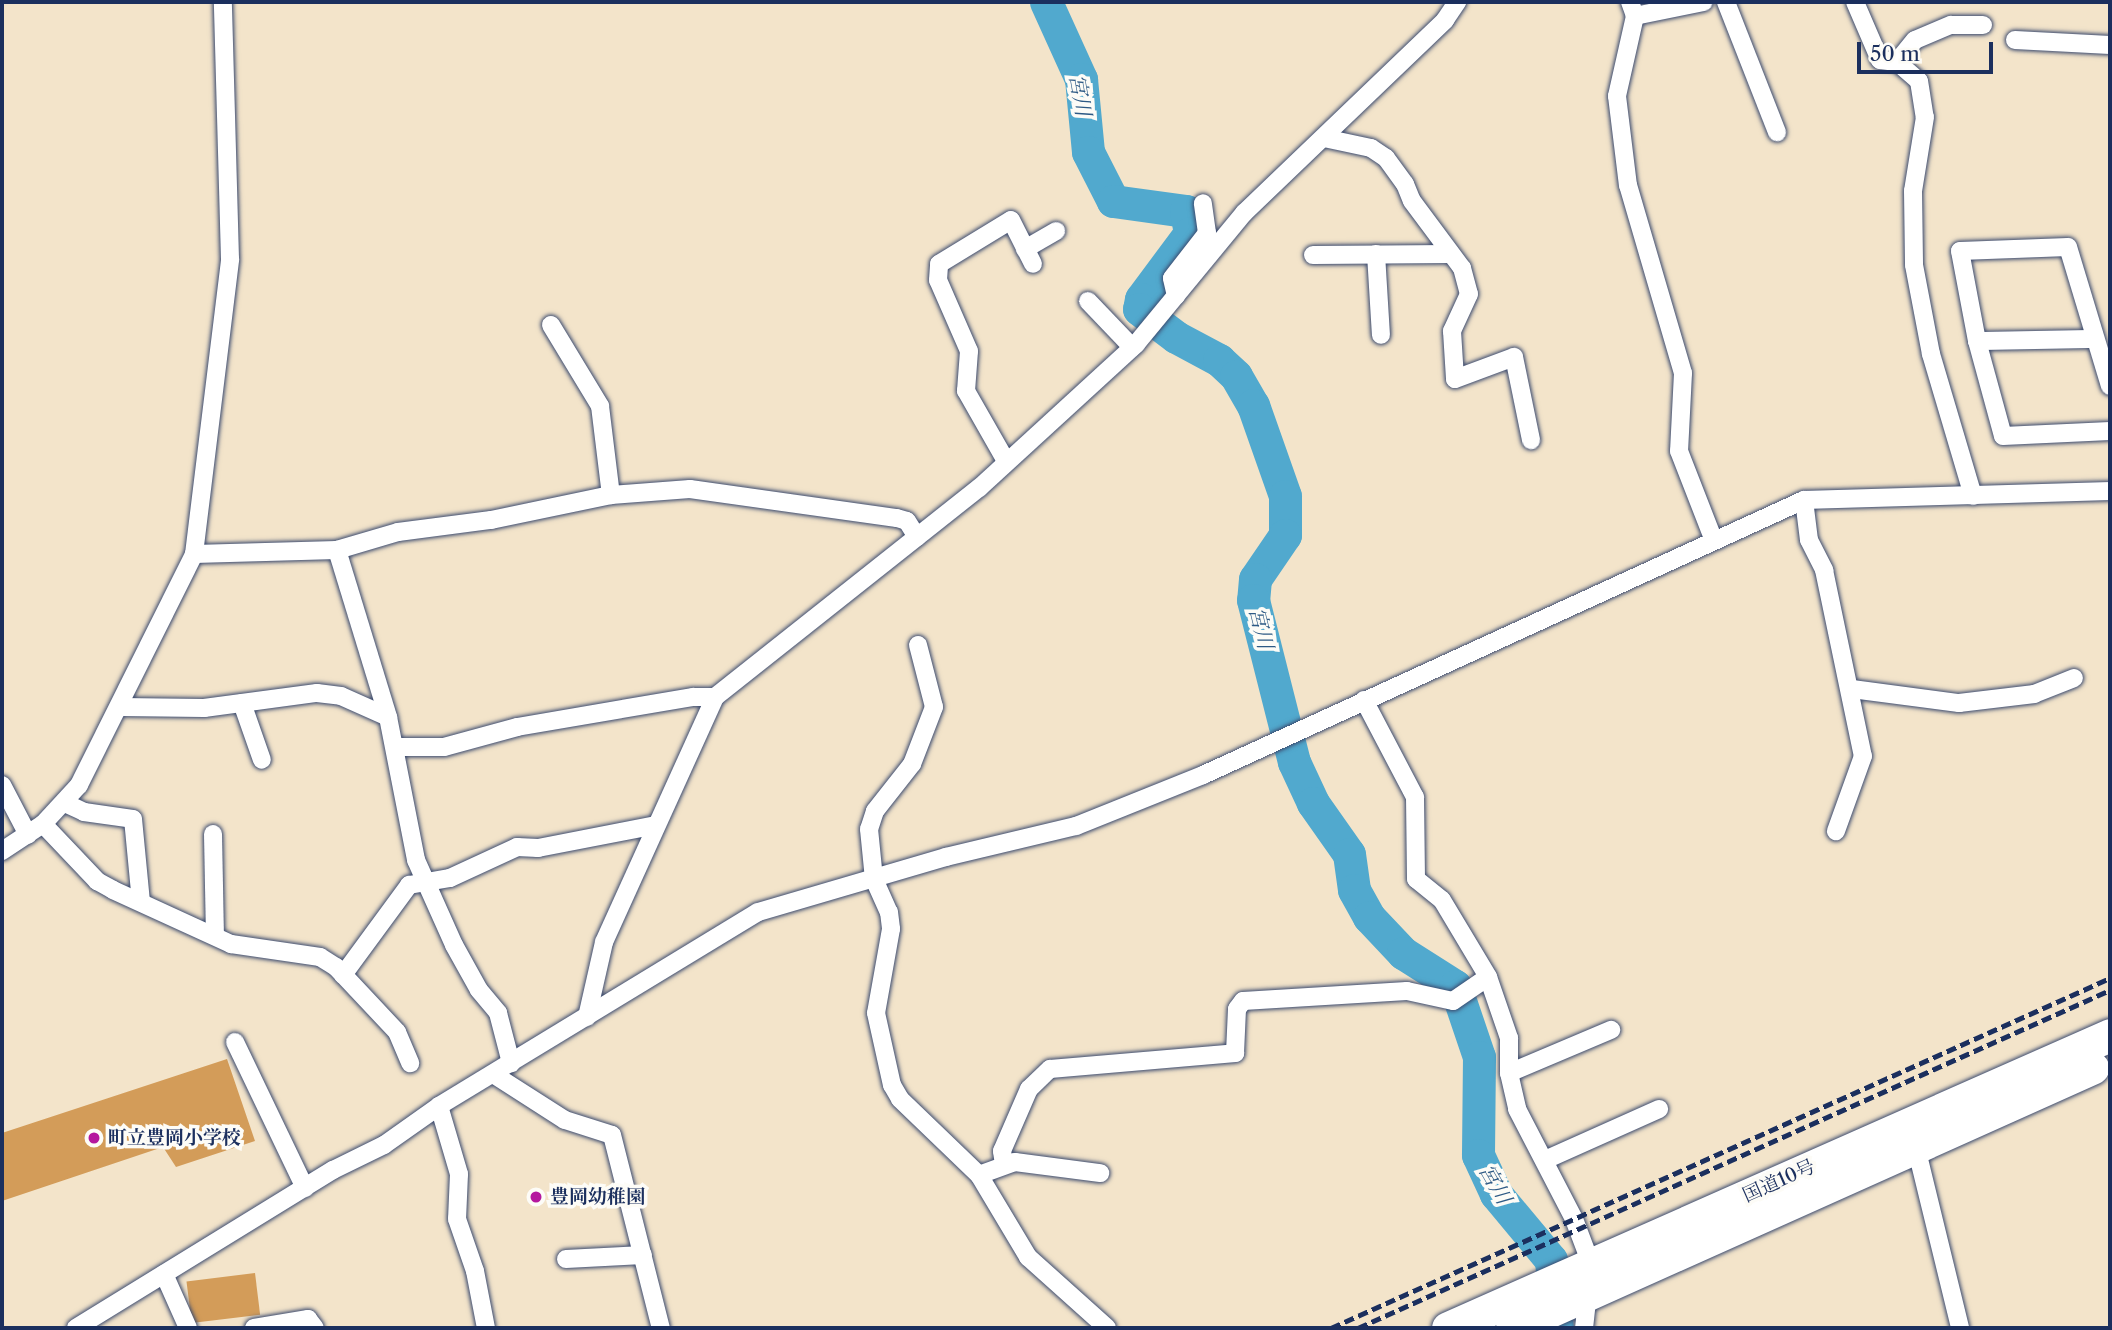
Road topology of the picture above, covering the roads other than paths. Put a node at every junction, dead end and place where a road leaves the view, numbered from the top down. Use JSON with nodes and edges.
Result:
{"nodes":[{"id":1,"x":223,"y":2,"type":"edge"},
{"id":2,"x":1457,"y":2,"type":"edge"},
{"id":3,"x":1704,"y":2,"type":"edge"},
{"id":4,"x":1726,"y":2,"type":"edge"},
{"id":5,"x":1855,"y":2,"type":"edge"},
{"id":6,"x":1632,"y":9,"type":"edge"},
{"id":7,"x":1983,"y":25,"type":"dead end"},
{"id":8,"x":2015,"y":40,"type":"dead end"},
{"id":9,"x":2110,"y":45,"type":"edge"},
{"id":10,"x":1897,"y":62,"type":"junction"},
{"id":11,"x":1777,"y":132,"type":"dead end"},
{"id":12,"x":1324,"y":138,"type":"junction"},
{"id":13,"x":1203,"y":203,"type":"dead end"},
{"id":14,"x":1056,"y":231,"type":"dead end"},
{"id":15,"x":1376,"y":254,"type":"junction"},
{"id":16,"x":1451,"y":254,"type":"junction"},
{"id":17,"x":1313,"y":255,"type":"dead end"},
{"id":18,"x":1087,"y":301,"type":"dead end"},
{"id":19,"x":1171,"y":303,"type":"junction"},
{"id":20,"x":551,"y":325,"type":"dead end"},
{"id":21,"x":1381,"y":335,"type":"dead end"},
{"id":22,"x":2094,"y":339,"type":"junction"},
{"id":23,"x":1977,"y":341,"type":"junction"},
{"id":24,"x":1134,"y":345,"type":"junction"},
{"id":25,"x":2110,"y":386,"type":"edge"},
{"id":26,"x":2110,"y":431,"type":"edge"},
{"id":27,"x":1531,"y":440,"type":"dead end"},
{"id":28,"x":1006,"y":461,"type":"junction"},
{"id":29,"x":2110,"y":491,"type":"edge"},
{"id":30,"x":611,"y":495,"type":"junction"},
{"id":31,"x":1973,"y":496,"type":"junction"},
{"id":32,"x":1804,"y":500,"type":"junction"},
{"id":33,"x":917,"y":537,"type":"junction"},
{"id":34,"x":1713,"y":538,"type":"junction"},
{"id":35,"x":337,"y":550,"type":"junction"},
{"id":36,"x":194,"y":554,"type":"junction"},
{"id":37,"x":918,"y":645,"type":"dead end"},
{"id":38,"x":2074,"y":678,"type":"dead end"},
{"id":39,"x":1852,"y":689,"type":"junction"},
{"id":40,"x":715,"y":697,"type":"junction"},
{"id":41,"x":1363,"y":700,"type":"junction"},
{"id":42,"x":242,"y":704,"type":"junction"},
{"id":43,"x":121,"y":707,"type":"junction"},
{"id":44,"x":388,"y":717,"type":"junction"},
{"id":45,"x":394,"y":747,"type":"junction"},
{"id":46,"x":262,"y":760,"type":"dead end"},
{"id":47,"x":2,"y":785,"type":"edge"},
{"id":48,"x":65,"y":803,"type":"junction"},
{"id":49,"x":43,"y":824,"type":"junction"},
{"id":50,"x":656,"y":825,"type":"junction"},
{"id":51,"x":1836,"y":831,"type":"dead end"},
{"id":52,"x":213,"y":834,"type":"dead end"},
{"id":53,"x":28,"y":835,"type":"junction"},
{"id":54,"x":2,"y":851,"type":"edge"},
{"id":55,"x":874,"y":879,"type":"junction"},
{"id":56,"x":424,"y":882,"type":"junction"},
{"id":57,"x":141,"y":902,"type":"junction"},
{"id":58,"x":215,"y":935,"type":"junction"},
{"id":59,"x":344,"y":975,"type":"junction"},
{"id":60,"x":1488,"y":977,"type":"junction"},
{"id":61,"x":587,"y":1017,"type":"junction"},
{"id":62,"x":1611,"y":1030,"type":"dead end"},
{"id":63,"x":2110,"y":1035,"type":"edge"},
{"id":64,"x":235,"y":1042,"type":"dead end"},
{"id":65,"x":2110,"y":1059,"type":"edge"},
{"id":66,"x":410,"y":1063,"type":"dead end"},
{"id":67,"x":511,"y":1063,"type":"junction"},
{"id":68,"x":1509,"y":1073,"type":"junction"},
{"id":69,"x":493,"y":1074,"type":"junction"},
{"id":70,"x":439,"y":1106,"type":"junction"},
{"id":71,"x":1659,"y":1109,"type":"dead end"},
{"id":72,"x":1916,"y":1147,"type":"junction"},
{"id":73,"x":1545,"y":1160,"type":"junction"},
{"id":74,"x":1004,"y":1164,"type":"junction"},
{"id":75,"x":1100,"y":1173,"type":"dead end"},
{"id":76,"x":979,"y":1175,"type":"junction"},
{"id":77,"x":305,"y":1188,"type":"junction"},
{"id":78,"x":643,"y":1255,"type":"junction"},
{"id":79,"x":566,"y":1259,"type":"dead end"},
{"id":80,"x":164,"y":1274,"type":"junction"},
{"id":81,"x":1589,"y":1279,"type":"junction"},
{"id":82,"x":76,"y":1328,"type":"edge"},
{"id":83,"x":188,"y":1328,"type":"edge"},
{"id":84,"x":254,"y":1328,"type":"edge"},
{"id":85,"x":316,"y":1328,"type":"edge"},
{"id":86,"x":486,"y":1328,"type":"edge"},
{"id":87,"x":661,"y":1328,"type":"edge"},
{"id":88,"x":1107,"y":1328,"type":"edge"},
{"id":89,"x":1448,"y":1328,"type":"edge"},
{"id":90,"x":1512,"y":1328,"type":"edge"},
{"id":91,"x":1584,"y":1328,"type":"edge"},
{"id":92,"x":1959,"y":1328,"type":"edge"}],
"edges":[{"from":1,"to":36,"type":"street"},
{"from":2,"to":12,"type":"street"},
{"from":3,"to":6,"type":"street"},
{"from":4,"to":11,"type":"street"},
{"from":5,"to":10,"type":"street"},
{"from":6,"to":34,"type":"street"},
{"from":7,"to":10,"type":"street"},
{"from":8,"to":9,"type":"street"},
{"from":10,"to":31,"type":"street"},
{"from":12,"to":16,"type":"street"},
{"from":12,"to":19,"type":"street"},
{"from":13,"to":19,"type":"street"},
{"from":14,"to":28,"type":"street"},
{"from":15,"to":16,"type":"street"},
{"from":15,"to":17,"type":"street"},
{"from":15,"to":21,"type":"street"},
{"from":16,"to":27,"type":"street"},
{"from":18,"to":24,"type":"street"},
{"from":19,"to":24,"type":"street"},
{"from":20,"to":30,"type":"street"},
{"from":22,"to":23,"type":"street"},
{"from":22,"to":23,"type":"street"},
{"from":22,"to":25,"type":"street"},
{"from":23,"to":26,"type":"street"},
{"from":24,"to":28,"type":"street"},
{"from":28,"to":33,"type":"street"},
{"from":29,"to":31,"type":"street"},
{"from":30,"to":33,"type":"street"},
{"from":30,"to":35,"type":"street"},
{"from":31,"to":32,"type":"street"},
{"from":32,"to":34,"type":"street"},
{"from":32,"to":39,"type":"street"},
{"from":33,"to":40,"type":"street"},
{"from":34,"to":41,"type":"street"},
{"from":35,"to":36,"type":"street"},
{"from":35,"to":44,"type":"street"},
{"from":36,"to":43,"type":"street"},
{"from":37,"to":55,"type":"street"},
{"from":38,"to":39,"type":"street"},
{"from":39,"to":51,"type":"street"},
{"from":40,"to":45,"type":"street"},
{"from":40,"to":50,"type":"street"},
{"from":41,"to":55,"type":"street"},
{"from":41,"to":60,"type":"street"},
{"from":42,"to":43,"type":"street"},
{"from":42,"to":44,"type":"street"},
{"from":42,"to":46,"type":"street"},
{"from":43,"to":48,"type":"street"},
{"from":44,"to":45,"type":"street"},
{"from":45,"to":56,"type":"street"},
{"from":47,"to":53,"type":"street"},
{"from":48,"to":49,"type":"street"},
{"from":48,"to":57,"type":"street"},
{"from":49,"to":53,"type":"street"},
{"from":49,"to":57,"type":"street"},
{"from":50,"to":56,"type":"street"},
{"from":50,"to":61,"type":"street"},
{"from":52,"to":58,"type":"street"},
{"from":53,"to":54,"type":"street"},
{"from":55,"to":61,"type":"street"},
{"from":55,"to":76,"type":"street"},
{"from":56,"to":59,"type":"street"},
{"from":56,"to":67,"type":"street"},
{"from":57,"to":58,"type":"street"},
{"from":58,"to":59,"type":"street"},
{"from":59,"to":66,"type":"street"},
{"from":60,"to":68,"type":"street"},
{"from":60,"to":74,"type":"street"},
{"from":61,"to":67,"type":"street"},
{"from":62,"to":68,"type":"street"},
{"from":63,"to":81,"type":"highway","name":"国道10号"},
{"from":64,"to":77,"type":"street"},
{"from":65,"to":72,"type":"highway","name":"国道10号"},
{"from":67,"to":69,"type":"street"},
{"from":68,"to":73,"type":"street"},
{"from":69,"to":70,"type":"street"},
{"from":69,"to":78,"type":"street"},
{"from":70,"to":77,"type":"street"},
{"from":70,"to":86,"type":"street"},
{"from":71,"to":73,"type":"street"},
{"from":72,"to":81,"type":"highway","name":"国道10号"},
{"from":72,"to":92,"type":"street"},
{"from":73,"to":81,"type":"street"},
{"from":74,"to":75,"type":"street"},
{"from":74,"to":76,"type":"street"},
{"from":76,"to":88,"type":"street"},
{"from":77,"to":80,"type":"street"},
{"from":78,"to":79,"type":"street"},
{"from":78,"to":87,"type":"street"},
{"from":80,"to":82,"type":"street"},
{"from":80,"to":83,"type":"street"},
{"from":81,"to":89,"type":"highway","name":"国道10号"},
{"from":81,"to":90,"type":"highway","name":"国道10号"},
{"from":81,"to":91,"type":"street"},
{"from":84,"to":85,"type":"street"}]}
